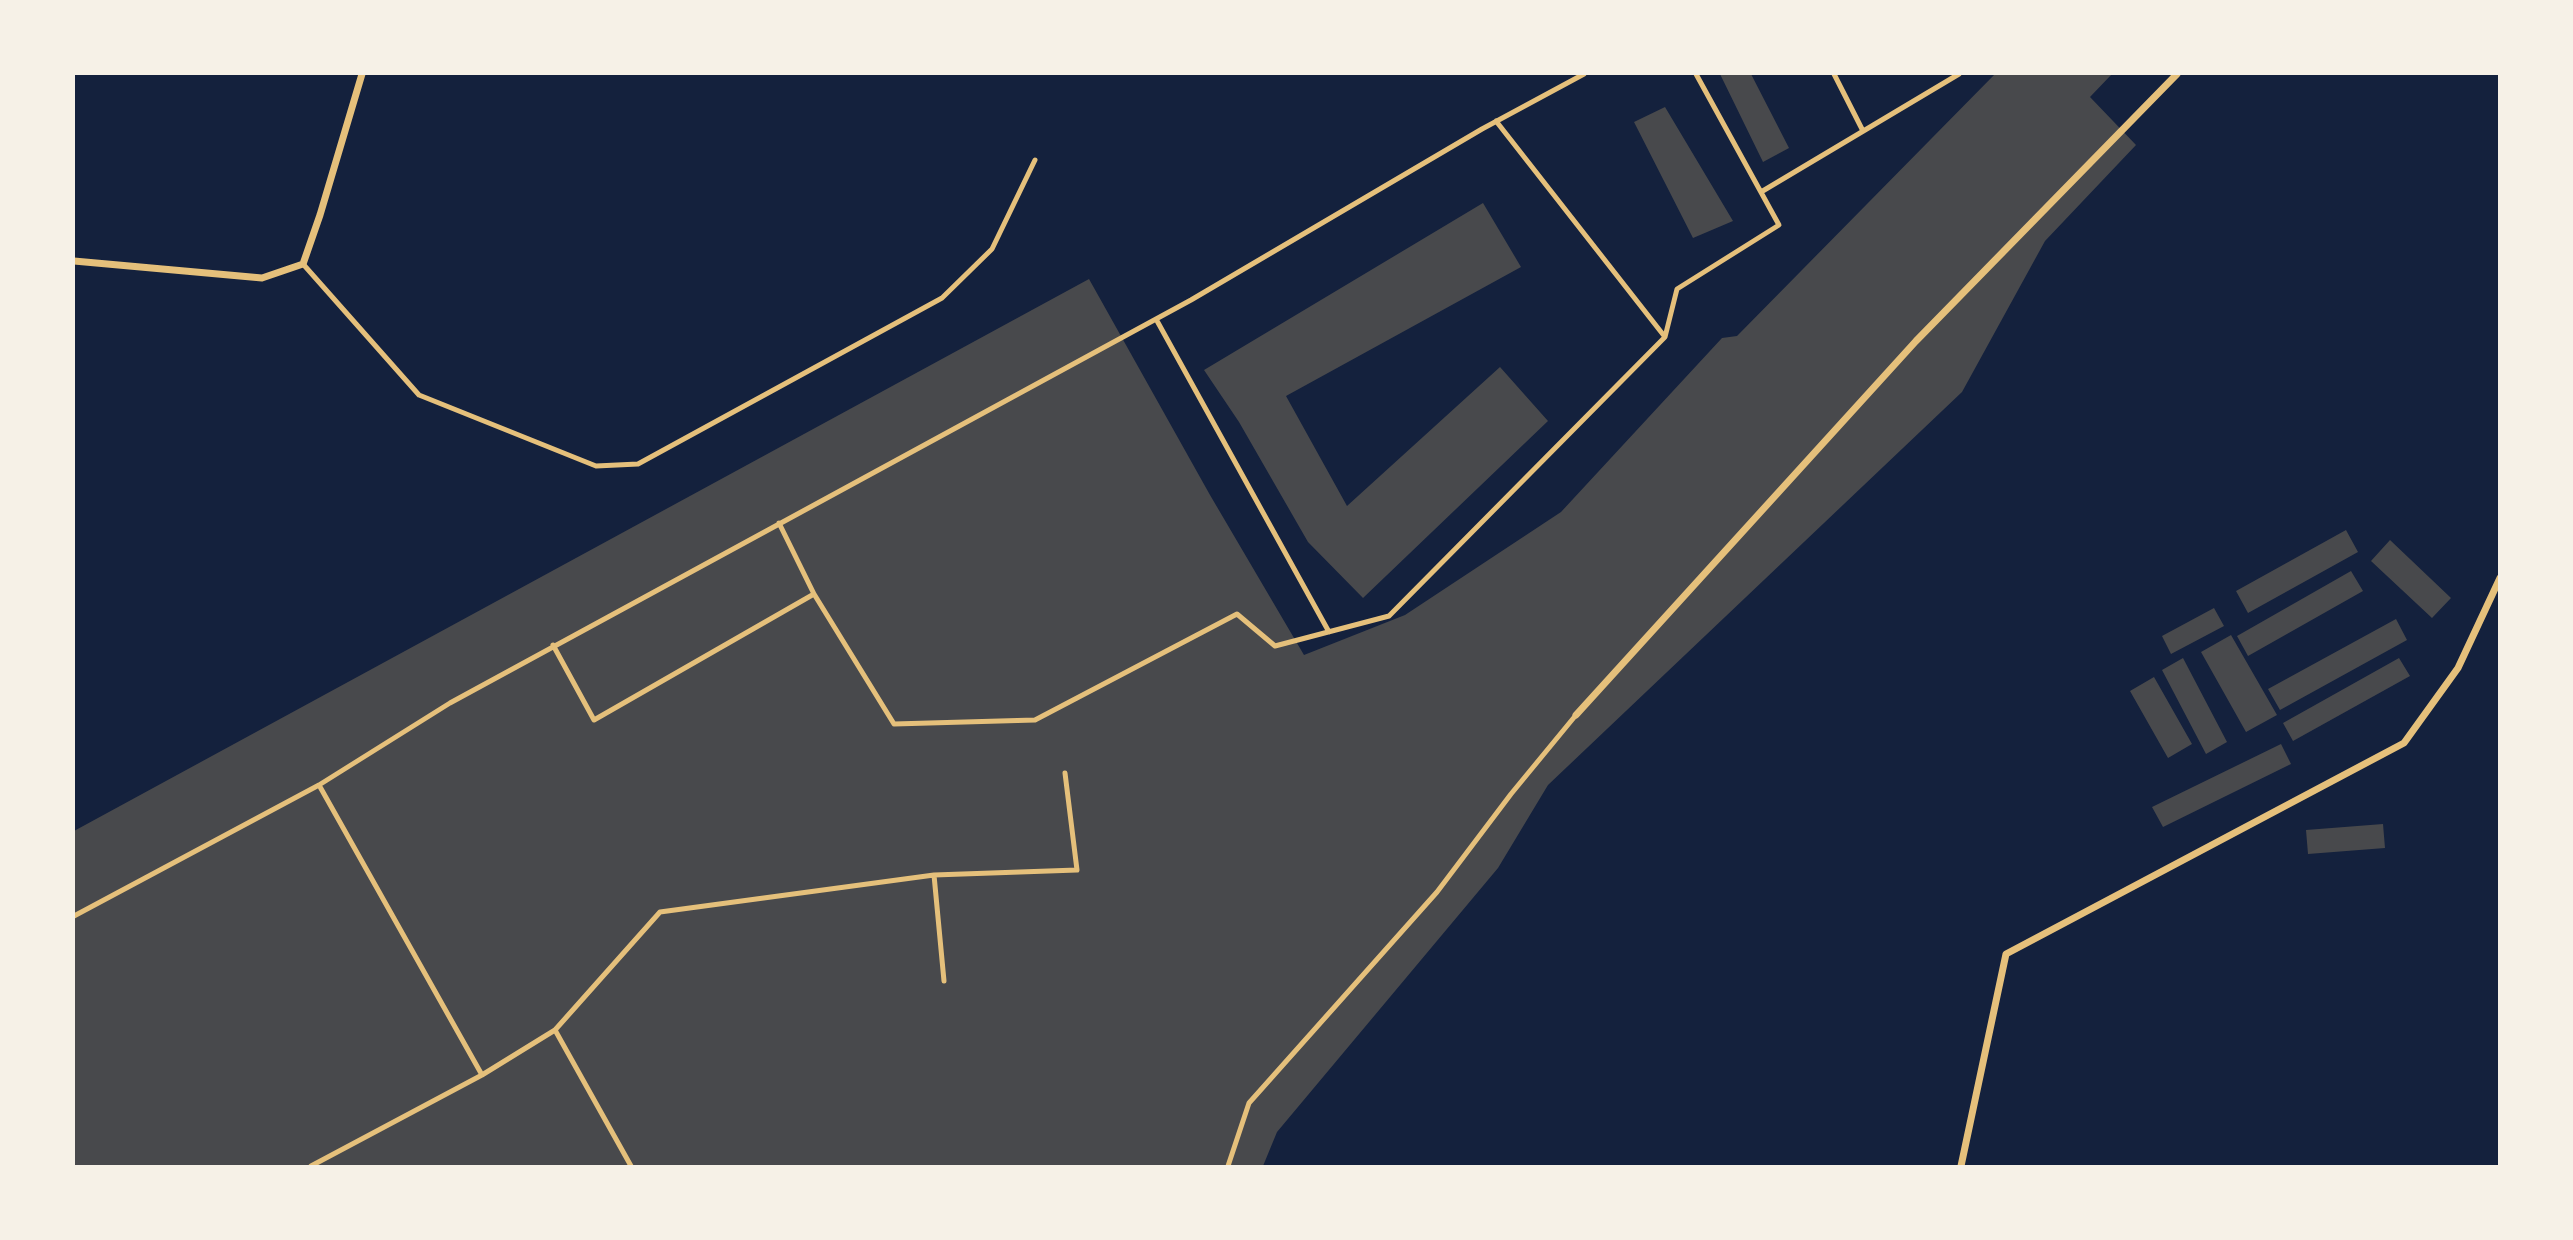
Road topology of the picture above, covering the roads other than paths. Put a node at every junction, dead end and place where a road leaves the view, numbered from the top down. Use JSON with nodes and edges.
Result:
{"nodes":[{"id":1,"x":362,"y":74,"type":"edge"},
{"id":2,"x":1584,"y":74,"type":"edge"},
{"id":3,"x":1696,"y":74,"type":"edge"},
{"id":4,"x":1834,"y":74,"type":"edge"},
{"id":5,"x":1959,"y":74,"type":"edge"},
{"id":6,"x":2177,"y":74,"type":"edge"},
{"id":7,"x":1496,"y":121,"type":"junction"},
{"id":8,"x":1863,"y":131,"type":"junction"},
{"id":9,"x":1035,"y":160,"type":"dead end"},
{"id":10,"x":1761,"y":192,"type":"junction"},
{"id":11,"x":74,"y":261,"type":"edge"},
{"id":12,"x":303,"y":264,"type":"junction"},
{"id":13,"x":1156,"y":319,"type":"junction"},
{"id":14,"x":1665,"y":337,"type":"junction"},
{"id":15,"x":779,"y":523,"type":"junction"},
{"id":16,"x":2500,"y":578,"type":"edge"},
{"id":17,"x":814,"y":594,"type":"junction"},
{"id":18,"x":1329,"y":632,"type":"junction"},
{"id":19,"x":553,"y":645,"type":"junction"},
{"id":20,"x":1576,"y":715,"type":"joint"},
{"id":21,"x":1065,"y":773,"type":"dead end"},
{"id":22,"x":319,"y":785,"type":"junction"},
{"id":23,"x":934,"y":875,"type":"junction"},
{"id":24,"x":74,"y":916,"type":"edge"},
{"id":25,"x":944,"y":981,"type":"dead end"},
{"id":26,"x":555,"y":1030,"type":"junction"},
{"id":27,"x":482,"y":1075,"type":"junction"},
{"id":28,"x":311,"y":1167,"type":"edge"},
{"id":29,"x":631,"y":1167,"type":"edge"},
{"id":30,"x":1228,"y":1167,"type":"edge"},
{"id":31,"x":1961,"y":1167,"type":"edge"}],
"edges":[{"from":1,"to":12,"type":"street"},
{"from":2,"to":7,"type":"lane"},
{"from":3,"to":10,"type":"lane"},
{"from":4,"to":8,"type":"lane"},
{"from":5,"to":8,"type":"lane"},
{"from":6,"to":20,"type":"street"},
{"from":7,"to":13,"type":"lane"},
{"from":7,"to":14,"type":"lane"},
{"from":8,"to":10,"type":"lane"},
{"from":9,"to":12,"type":"lane"},
{"from":10,"to":14,"type":"lane"},
{"from":11,"to":12,"type":"street"},
{"from":13,"to":15,"type":"lane"},
{"from":13,"to":18,"type":"lane"},
{"from":14,"to":18,"type":"lane"},
{"from":15,"to":17,"type":"lane"},
{"from":15,"to":19,"type":"lane"},
{"from":16,"to":31,"type":"street"},
{"from":17,"to":18,"type":"lane"},
{"from":17,"to":19,"type":"lane"},
{"from":19,"to":22,"type":"lane"},
{"from":20,"to":30,"type":"lane"},
{"from":21,"to":23,"type":"lane"},
{"from":22,"to":24,"type":"lane"},
{"from":22,"to":27,"type":"lane"},
{"from":23,"to":25,"type":"lane"},
{"from":23,"to":26,"type":"lane"},
{"from":26,"to":27,"type":"lane"},
{"from":26,"to":29,"type":"lane"},
{"from":27,"to":28,"type":"lane"}]}
